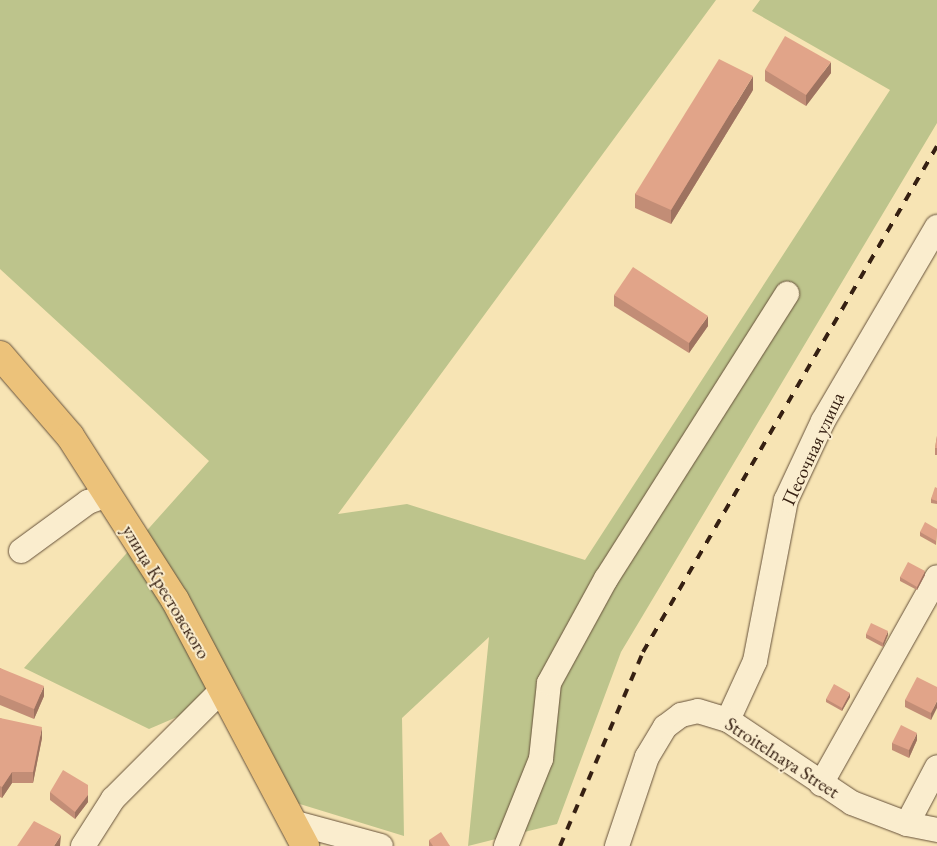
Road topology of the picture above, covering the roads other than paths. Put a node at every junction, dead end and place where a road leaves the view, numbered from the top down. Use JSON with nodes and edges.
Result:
{"nodes":[{"id":1,"x":937,"y":227,"type":"edge"},
{"id":2,"x":787,"y":294,"type":"dead end"},
{"id":3,"x":0,"y":355,"type":"edge"},
{"id":4,"x":107,"y":495,"type":"junction"},
{"id":5,"x":21,"y":551,"type":"dead end"},
{"id":6,"x":937,"y":577,"type":"edge"},
{"id":7,"x":222,"y":690,"type":"junction"},
{"id":8,"x":728,"y":720,"type":"junction"},
{"id":9,"x":937,"y":766,"type":"edge"},
{"id":10,"x":822,"y":784,"type":"junction"},
{"id":11,"x":292,"y":822,"type":"junction"},
{"id":12,"x":907,"y":824,"type":"junction"},
{"id":13,"x":937,"y":830,"type":"edge"},
{"id":14,"x":83,"y":846,"type":"edge"},
{"id":15,"x":305,"y":846,"type":"edge"},
{"id":16,"x":381,"y":846,"type":"edge"},
{"id":17,"x":506,"y":846,"type":"edge"},
{"id":18,"x":617,"y":846,"type":"edge"}],
"edges":[{"from":1,"to":8,"type":"street","name":"Песочная улица"},
{"from":2,"to":17,"type":"street"},
{"from":3,"to":4,"type":"main road","name":"улица Крестовского"},
{"from":4,"to":5,"type":"street"},
{"from":4,"to":7,"type":"main road","name":"улица Крестовского"},
{"from":6,"to":10,"type":"street"},
{"from":7,"to":11,"type":"main road","name":"улица Крестовского"},
{"from":7,"to":14,"type":"street"},
{"from":8,"to":10,"type":"street","name":"Stroitelnaya Street"},
{"from":8,"to":18,"type":"street","name":"Stroitelnaya Street"},
{"from":9,"to":12,"type":"street"},
{"from":10,"to":12,"type":"street","name":"Stroitelnaya Street"},
{"from":11,"to":15,"type":"main road","name":"улица Крестовского"},
{"from":11,"to":16,"type":"street"},
{"from":12,"to":13,"type":"street","name":"Stroitelnaya Street"}]}
